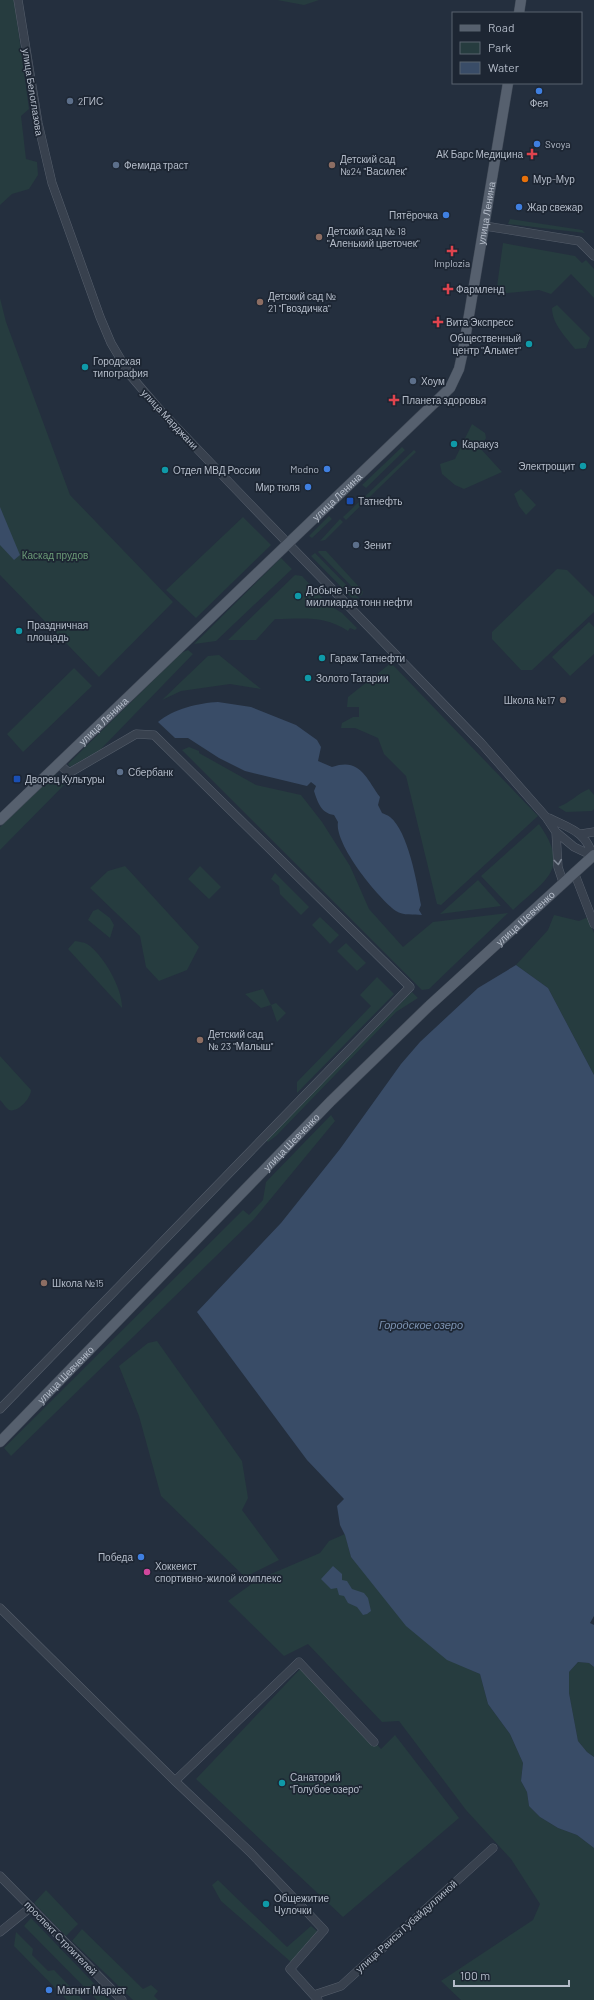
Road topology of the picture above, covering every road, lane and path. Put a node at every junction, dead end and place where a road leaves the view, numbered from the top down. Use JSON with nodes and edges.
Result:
{"nodes":[{"id":1,"x":18,"y":0,"type":"edge"},
{"id":2,"x":521,"y":0,"type":"edge"},
{"id":3,"x":519,"y":12,"type":"edge"},
{"id":4,"x":508,"y":84,"type":"edge"},
{"id":5,"x":52,"y":183,"type":"joint"},
{"id":6,"x":485,"y":226,"type":"junction"},
{"id":7,"x":594,"y":256,"type":"edge"},
{"id":8,"x":288,"y":542,"type":"junction"},
{"id":9,"x":58,"y":763,"type":"junction"},
{"id":10,"x":546,"y":817,"type":"junction"},
{"id":11,"x":0,"y":820,"type":"edge"},
{"id":12,"x":556,"y":832,"type":"junction"},
{"id":13,"x":594,"y":832,"type":"edge"},
{"id":14,"x":581,"y":834,"type":"junction"},
{"id":15,"x":594,"y":855,"type":"edge"},
{"id":16,"x":574,"y":872,"type":"junction"},
{"id":17,"x":563,"y":882,"type":"junction"},
{"id":18,"x":594,"y":924,"type":"edge"},
{"id":19,"x":0,"y":1409,"type":"edge"},
{"id":20,"x":0,"y":1442,"type":"edge"},
{"id":21,"x":0,"y":1608,"type":"edge"},
{"id":22,"x":374,"y":1742,"type":"dead end"},
{"id":23,"x":175,"y":1781,"type":"junction"},
{"id":24,"x":493,"y":1848,"type":"dead end"},
{"id":25,"x":0,"y":1876,"type":"edge"},
{"id":26,"x":31,"y":1907,"type":"junction"},
{"id":27,"x":0,"y":1932,"type":"edge"},
{"id":28,"x":316,"y":1998,"type":"edge"},
{"id":29,"x":122,"y":2000,"type":"edge"}],
"edges":[{"from":1,"to":5,"type":"street","name":"улица Белоглазова"},
{"from":2,"to":3,"type":"main road"},
{"from":4,"to":6,"type":"main road","name":"улица Ленина"},
{"from":5,"to":8,"type":"street","name":"улица Марджани"},
{"from":6,"to":7,"type":"street"},
{"from":6,"to":8,"type":"main road","name":"улица Ленина"},
{"from":8,"to":9,"type":"main road","name":"улица Ленина"},
{"from":8,"to":10,"type":"street","name":"улица Марджани"},
{"from":9,"to":11,"type":"main road","name":"улица Ленина"},
{"from":9,"to":19,"type":"street"},
{"from":10,"to":12,"type":"street","name":"улица Марджани"},
{"from":10,"to":14,"type":"street"},
{"from":12,"to":15,"type":"street"},
{"from":12,"to":17,"type":"street","one_way":true},
{"from":13,"to":14,"type":"street"},
{"from":14,"to":15,"type":"street"},
{"from":15,"to":16,"type":"main road","name":"улица Шевченко"},
{"from":16,"to":17,"type":"main road","name":"улица Шевченко"},
{"from":16,"to":18,"type":"street"},
{"from":17,"to":20,"type":"main road","name":"улица Шевченко"},
{"from":21,"to":23,"type":"street"},
{"from":22,"to":23,"type":"street"},
{"from":23,"to":28,"type":"street"},
{"from":24,"to":28,"type":"street","name":"улица Раисы Губайдуллиной"},
{"from":25,"to":26,"type":"street","name":"проспект Строителей"},
{"from":26,"to":27,"type":"street"},
{"from":26,"to":29,"type":"street","name":"проспект Строителей"}]}
